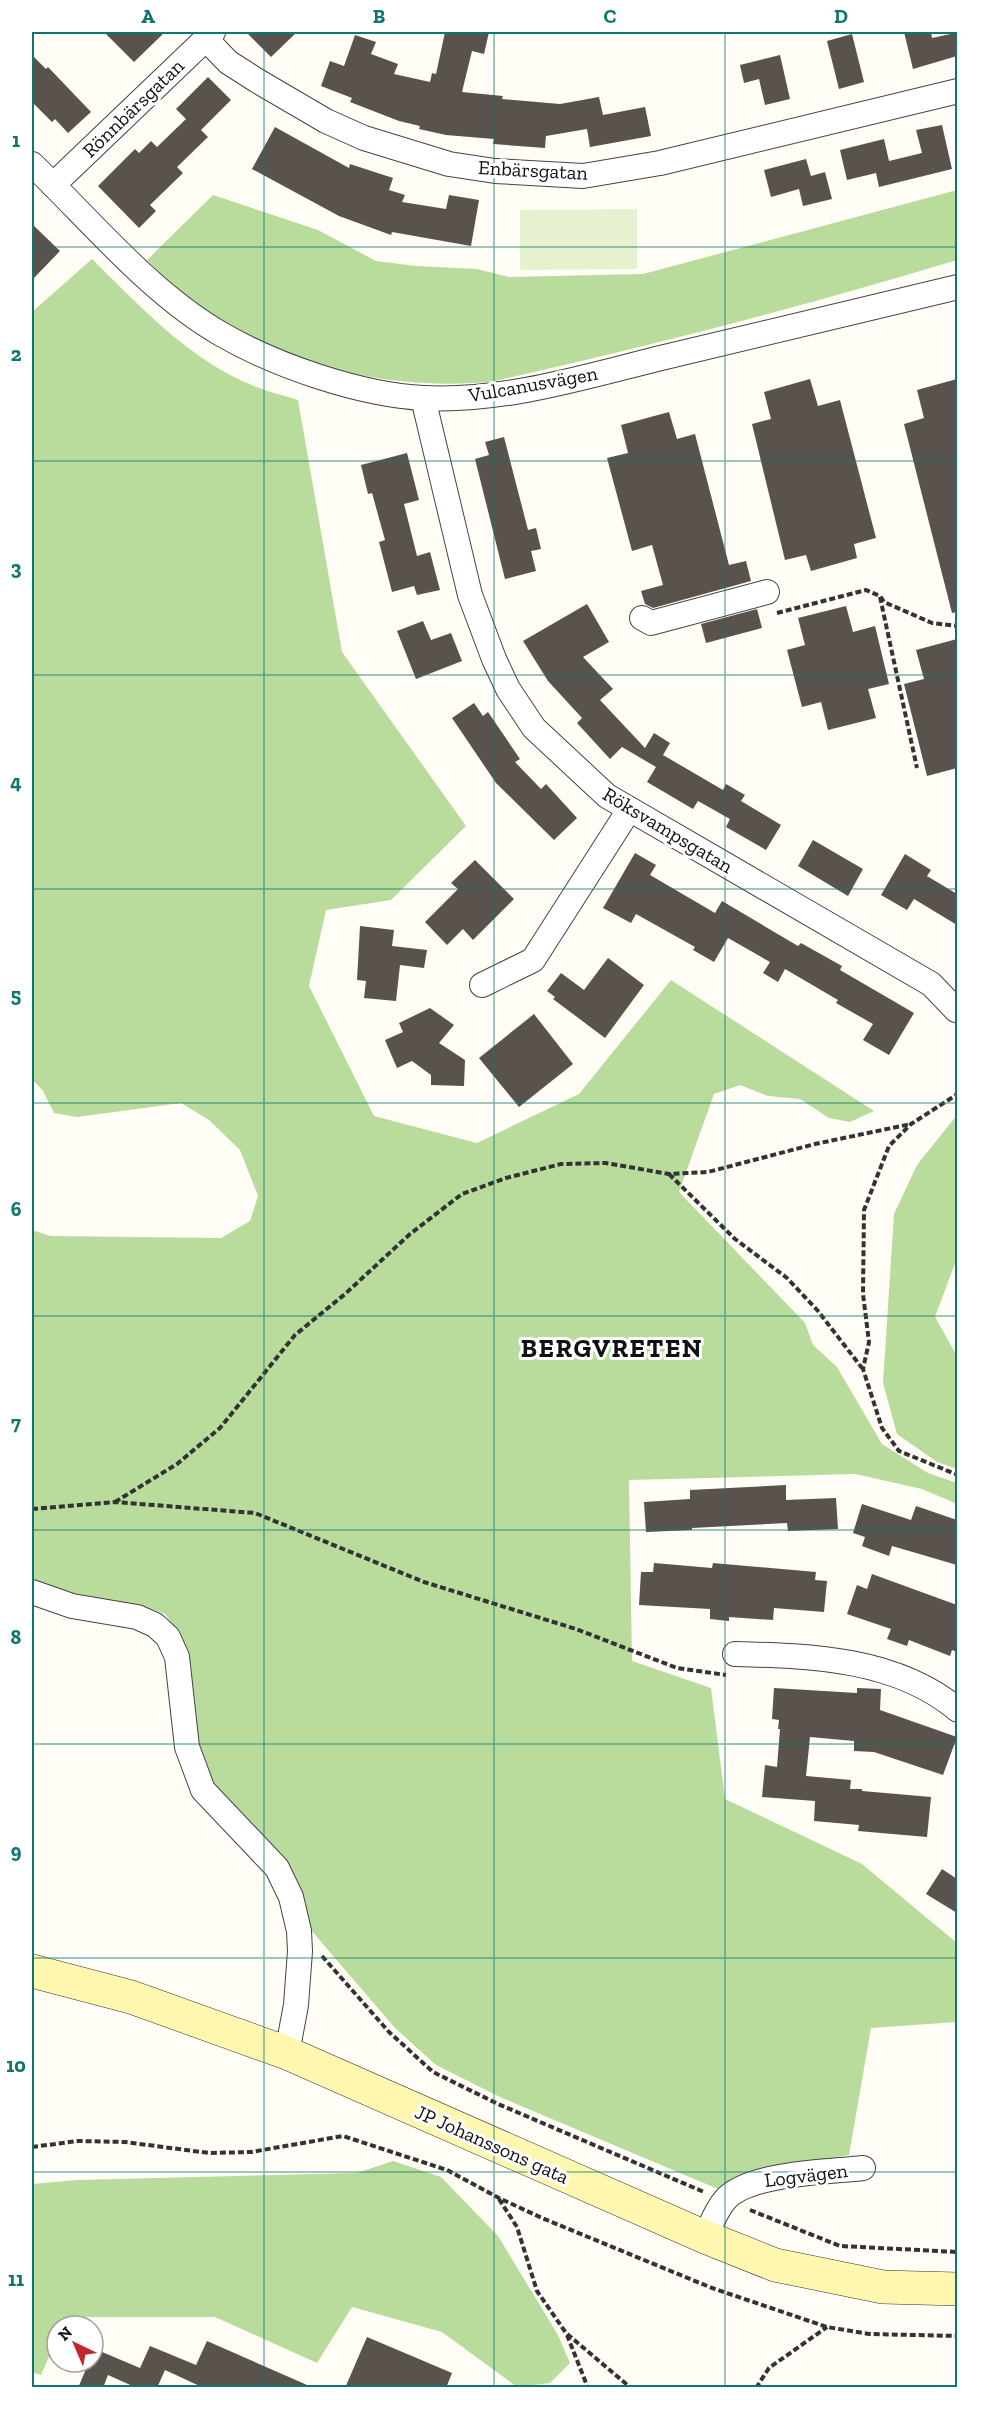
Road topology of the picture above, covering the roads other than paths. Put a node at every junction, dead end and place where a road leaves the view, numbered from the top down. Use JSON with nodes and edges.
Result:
{"nodes":[{"id":1,"x":209,"y":35,"type":"edge"},
{"id":2,"x":957,"y":91,"type":"edge"},
{"id":3,"x":32,"y":164,"type":"edge"},
{"id":4,"x":53,"y":185,"type":"junction"},
{"id":5,"x":957,"y":287,"type":"edge"},
{"id":6,"x":423,"y":398,"type":"junction"},
{"id":7,"x":769,"y":603,"type":"road end"},
{"id":8,"x":642,"y":618,"type":"dead end"},
{"id":9,"x":629,"y":810,"type":"junction"},
{"id":10,"x":482,"y":985,"type":"dead end"},
{"id":11,"x":956,"y":1010,"type":"edge"},
{"id":12,"x":32,"y":1592,"type":"edge"},
{"id":13,"x":734,"y":1665,"type":"road end"},
{"id":14,"x":957,"y":1710,"type":"edge"},
{"id":15,"x":32,"y":1971,"type":"edge"},
{"id":16,"x":287,"y":2054,"type":"junction"},
{"id":17,"x":863,"y":2168,"type":"dead end"},
{"id":18,"x":705,"y":2237,"type":"junction"},
{"id":19,"x":957,"y":2289,"type":"edge"}],
"edges":[{"from":1,"to":2,"type":"street","name":"Enbärsgatan"},
{"from":1,"to":4,"type":"street","name":"Rönnbärsgatan"},
{"from":3,"to":4,"type":"street","name":"Vulcanusvägen"},
{"from":4,"to":6,"type":"street","name":"Vulcanusvägen"},
{"from":5,"to":6,"type":"street","name":"Vulcanusvägen"},
{"from":6,"to":9,"type":"street","name":"Röksvampsgatan"},
{"from":7,"to":8,"type":"street"},
{"from":9,"to":10,"type":"street"},
{"from":9,"to":11,"type":"street","name":"Röksvampsgatan"},
{"from":12,"to":16,"type":"street"},
{"from":13,"to":14,"type":"street"},
{"from":15,"to":16,"type":"street","name":"JP Johanssons gata"},
{"from":16,"to":18,"type":"street","name":"JP Johanssons gata"},
{"from":17,"to":18,"type":"street","name":"Logvägen"},
{"from":18,"to":19,"type":"street","name":"JP Johanssons gata"}]}
